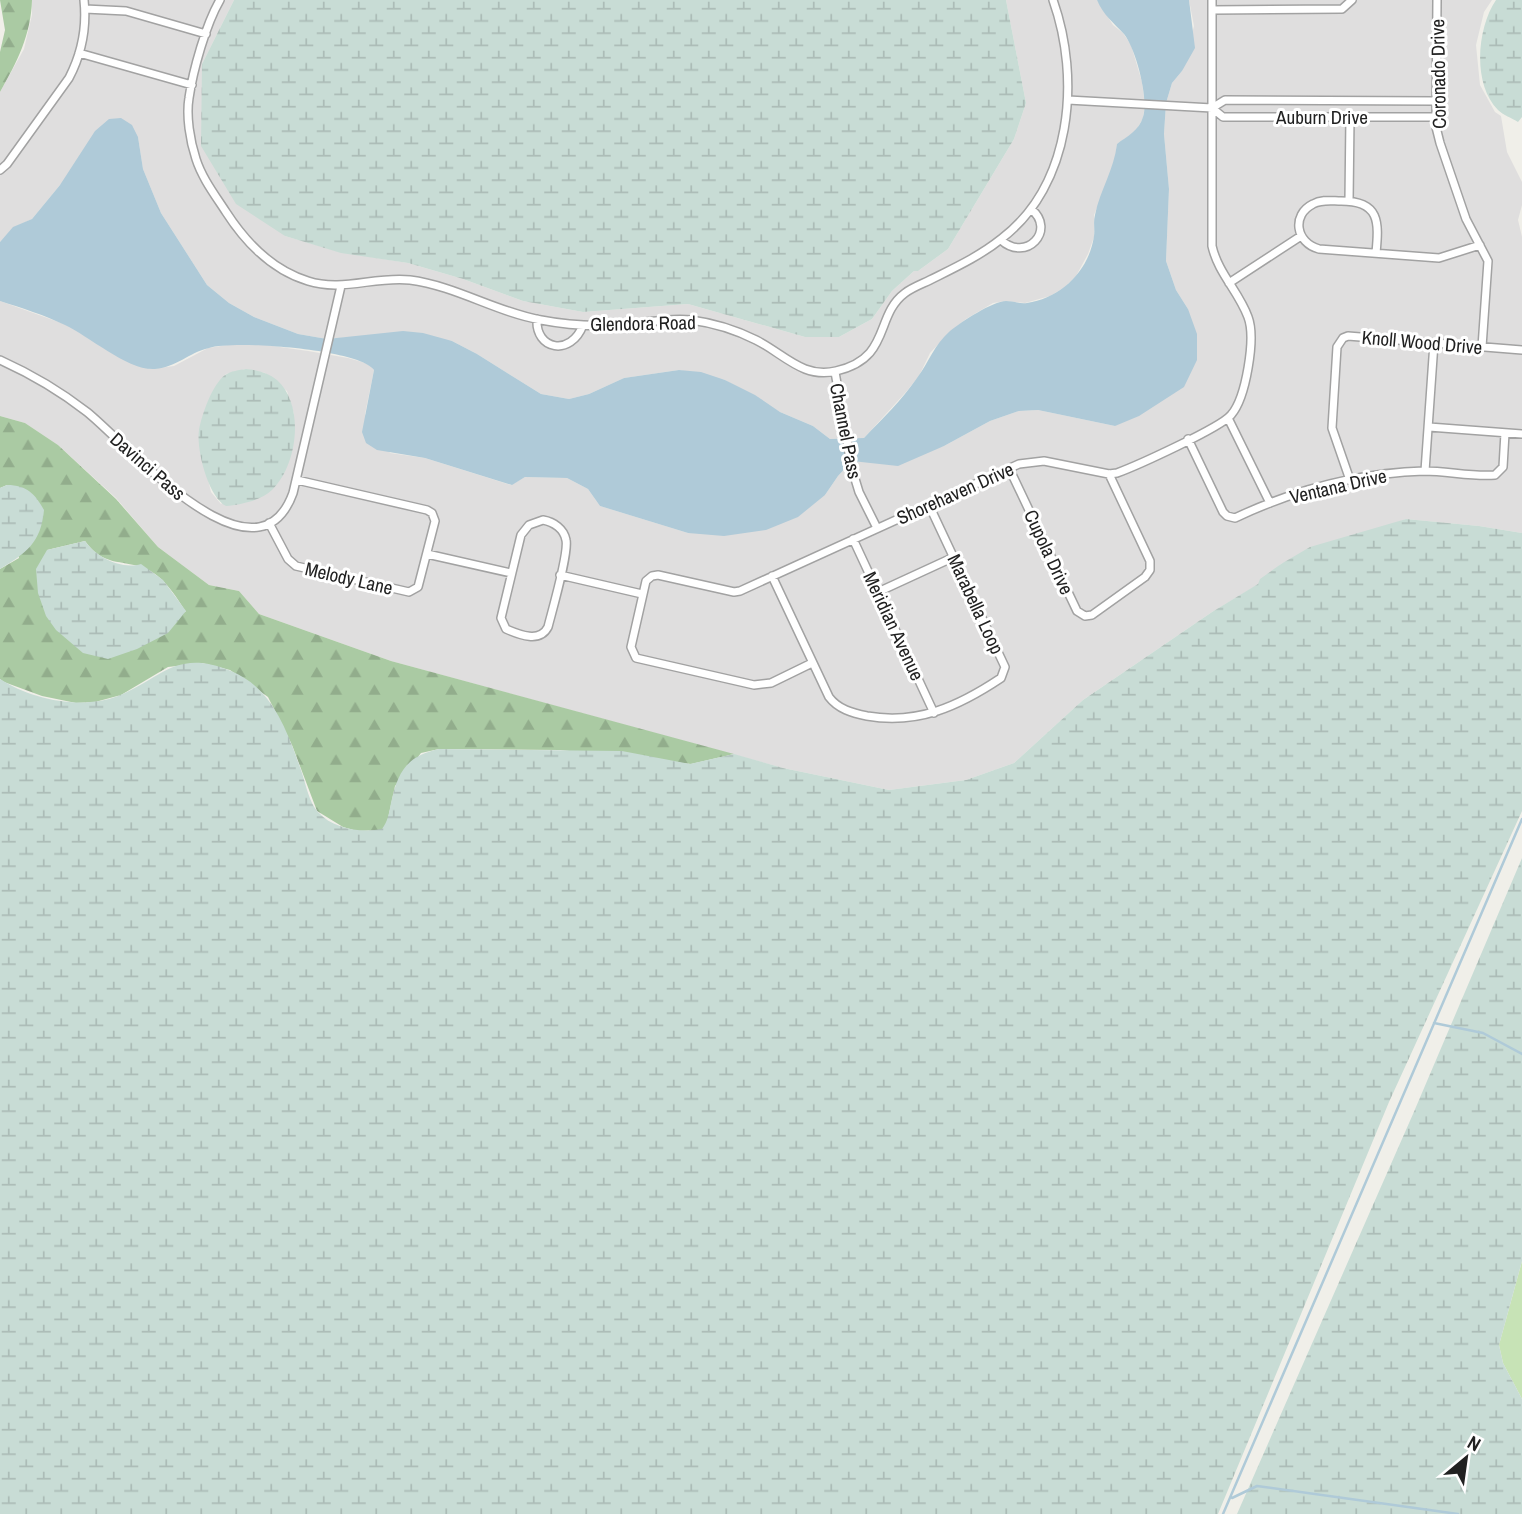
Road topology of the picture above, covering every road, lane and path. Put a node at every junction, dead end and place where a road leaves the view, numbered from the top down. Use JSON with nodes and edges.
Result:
{"nodes":[{"id":1,"x":220,"y":0,"type":"edge"},
{"id":2,"x":1054,"y":0,"type":"edge"},
{"id":3,"x":1212,"y":0,"type":"edge"},
{"id":4,"x":1302,"y":0,"type":"edge"},
{"id":5,"x":1352,"y":0,"type":"edge"},
{"id":6,"x":1437,"y":0,"type":"edge"},
{"id":7,"x":85,"y":4,"type":"edge"},
{"id":8,"x":1302,"y":9,"type":"junction"},
{"id":9,"x":1212,"y":10,"type":"junction"},
{"id":10,"x":206,"y":34,"type":"junction"},
{"id":11,"x":79,"y":52,"type":"junction"},
{"id":12,"x":192,"y":85,"type":"junction"},
{"id":13,"x":1068,"y":100,"type":"junction"},
{"id":14,"x":1436,"y":101,"type":"junction"},
{"id":15,"x":1212,"y":108,"type":"junction"},
{"id":16,"x":1350,"y":117,"type":"junction"},
{"id":17,"x":1435,"y":117,"type":"junction"},
{"id":18,"x":0,"y":170,"type":"edge"},
{"id":19,"x":1349,"y":201,"type":"junction"},
{"id":20,"x":1031,"y":209,"type":"junction"},
{"id":21,"x":1301,"y":236,"type":"junction"},
{"id":22,"x":1001,"y":240,"type":"junction"},
{"id":23,"x":1480,"y":245,"type":"junction"},
{"id":24,"x":1376,"y":253,"type":"junction"},
{"id":25,"x":1229,"y":283,"type":"junction"},
{"id":26,"x":341,"y":286,"type":"junction"},
{"id":27,"x":537,"y":319,"type":"junction"},
{"id":28,"x":583,"y":325,"type":"junction"},
{"id":29,"x":1434,"y":343,"type":"junction"},
{"id":30,"x":1482,"y":347,"type":"junction"},
{"id":31,"x":1522,"y":350,"type":"edge"},
{"id":32,"x":0,"y":360,"type":"edge"},
{"id":33,"x":835,"y":372,"type":"junction"},
{"id":34,"x":1228,"y":418,"type":"junction"},
{"id":35,"x":1429,"y":427,"type":"junction"},
{"id":36,"x":1506,"y":433,"type":"junction"},
{"id":37,"x":1522,"y":434,"type":"edge"},
{"id":38,"x":1188,"y":439,"type":"junction"},
{"id":39,"x":1009,"y":468,"type":"junction"},
{"id":40,"x":1425,"y":471,"type":"junction"},
{"id":41,"x":1109,"y":474,"type":"junction"},
{"id":42,"x":297,"y":480,"type":"junction"},
{"id":43,"x":1350,"y":480,"type":"junction"},
{"id":44,"x":1270,"y":503,"type":"junction"},
{"id":45,"x":929,"y":505,"type":"junction"},
{"id":46,"x":269,"y":523,"type":"junction"},
{"id":47,"x":877,"y":528,"type":"junction"},
{"id":48,"x":853,"y":539,"type":"junction"},
{"id":49,"x":427,"y":554,"type":"junction"},
{"id":50,"x":954,"y":557,"type":"junction"},
{"id":51,"x":511,"y":573,"type":"junction"},
{"id":52,"x":560,"y":575,"type":"junction"},
{"id":53,"x":772,"y":576,"type":"junction"},
{"id":54,"x":878,"y":593,"type":"junction"},
{"id":55,"x":642,"y":594,"type":"junction"},
{"id":56,"x":812,"y":663,"type":"junction"},
{"id":57,"x":934,"y":713,"type":"junction"}],
"edges":[{"from":1,"to":10,"type":"street","name":"Glendora Road"},
{"from":2,"to":13,"type":"street"},
{"from":3,"to":9,"type":"street"},
{"from":4,"to":8,"type":"street"},
{"from":5,"to":8,"type":"street"},
{"from":6,"to":14,"type":"street","name":"Coronado Drive"},
{"from":7,"to":10,"type":"street"},
{"from":7,"to":11,"type":"street"},
{"from":8,"to":9,"type":"street"},
{"from":9,"to":15,"type":"street"},
{"from":10,"to":12,"type":"street","name":"Glendora Road"},
{"from":11,"to":12,"type":"street"},
{"from":11,"to":18,"type":"street"},
{"from":12,"to":26,"type":"street","name":"Glendora Road"},
{"from":13,"to":15,"type":"street","name":"Auburn Drive"},
{"from":13,"to":20,"type":"street"},
{"from":14,"to":15,"type":"street","name":"Auburn Drive"},
{"from":14,"to":17,"type":"street","name":"Coronado Drive"},
{"from":15,"to":16,"type":"street","name":"Auburn Drive"},
{"from":15,"to":25,"type":"street"},
{"from":16,"to":17,"type":"street","name":"Auburn Drive"},
{"from":16,"to":19,"type":"street"},
{"from":17,"to":23,"type":"street","name":"Coronado Drive"},
{"from":19,"to":21,"type":"street"},
{"from":19,"to":24,"type":"street"},
{"from":20,"to":22,"type":"street"},
{"from":20,"to":22,"type":"street"},
{"from":21,"to":24,"type":"street"},
{"from":21,"to":25,"type":"street"},
{"from":22,"to":33,"type":"street"},
{"from":23,"to":24,"type":"street"},
{"from":23,"to":30,"type":"street","name":"Coronado Drive"},
{"from":25,"to":34,"type":"street"},
{"from":26,"to":27,"type":"street","name":"Glendora Road"},
{"from":26,"to":42,"type":"street"},
{"from":27,"to":28,"type":"street","name":"Glendora Road"},
{"from":27,"to":28,"type":"street"},
{"from":28,"to":33,"type":"street","name":"Glendora Road"},
{"from":29,"to":30,"type":"street","name":"Knoll Wood Drive"},
{"from":29,"to":35,"type":"street"},
{"from":29,"to":43,"type":"street","name":"Knoll Wood Drive"},
{"from":30,"to":31,"type":"street","name":"Knoll Wood Drive"},
{"from":32,"to":46,"type":"street","name":"Davinci Pass"},
{"from":33,"to":47,"type":"street","name":"Channel Pass"},
{"from":34,"to":38,"type":"street"},
{"from":34,"to":44,"type":"street"},
{"from":35,"to":36,"type":"street"},
{"from":35,"to":40,"type":"street"},
{"from":36,"to":37,"type":"street"},
{"from":36,"to":40,"type":"street","name":"Ventana Drive"},
{"from":38,"to":41,"type":"street"},
{"from":38,"to":44,"type":"street","name":"Ventana Drive"},
{"from":39,"to":41,"type":"street","name":"Shorehaven Drive"},
{"from":39,"to":41,"type":"street","name":"Cupola Drive"},
{"from":39,"to":45,"type":"street","name":"Shorehaven Drive"},
{"from":40,"to":43,"type":"street","name":"Ventana Drive"},
{"from":42,"to":46,"type":"street"},
{"from":42,"to":49,"type":"street"},
{"from":43,"to":44,"type":"street","name":"Ventana Drive"},
{"from":45,"to":47,"type":"street","name":"Shorehaven Drive"},
{"from":45,"to":50,"type":"street","name":"Marabella Loop"},
{"from":46,"to":49,"type":"street","name":"Melody Lane"},
{"from":47,"to":48,"type":"street","name":"Shorehaven Drive"},
{"from":48,"to":53,"type":"street","name":"Shorehaven Drive"},
{"from":48,"to":54,"type":"street","name":"Meridian Avenue"},
{"from":49,"to":51,"type":"street"},
{"from":50,"to":54,"type":"street"},
{"from":50,"to":57,"type":"street","name":"Marabella Loop"},
{"from":51,"to":52,"type":"street"},
{"from":51,"to":52,"type":"street"},
{"from":52,"to":55,"type":"street"},
{"from":53,"to":55,"type":"street","name":"Shorehaven Drive"},
{"from":53,"to":56,"type":"street","name":"Marabella Loop"},
{"from":54,"to":57,"type":"street","name":"Meridian Avenue"},
{"from":55,"to":56,"type":"street"},
{"from":56,"to":57,"type":"street","name":"Marabella Loop"}]}
